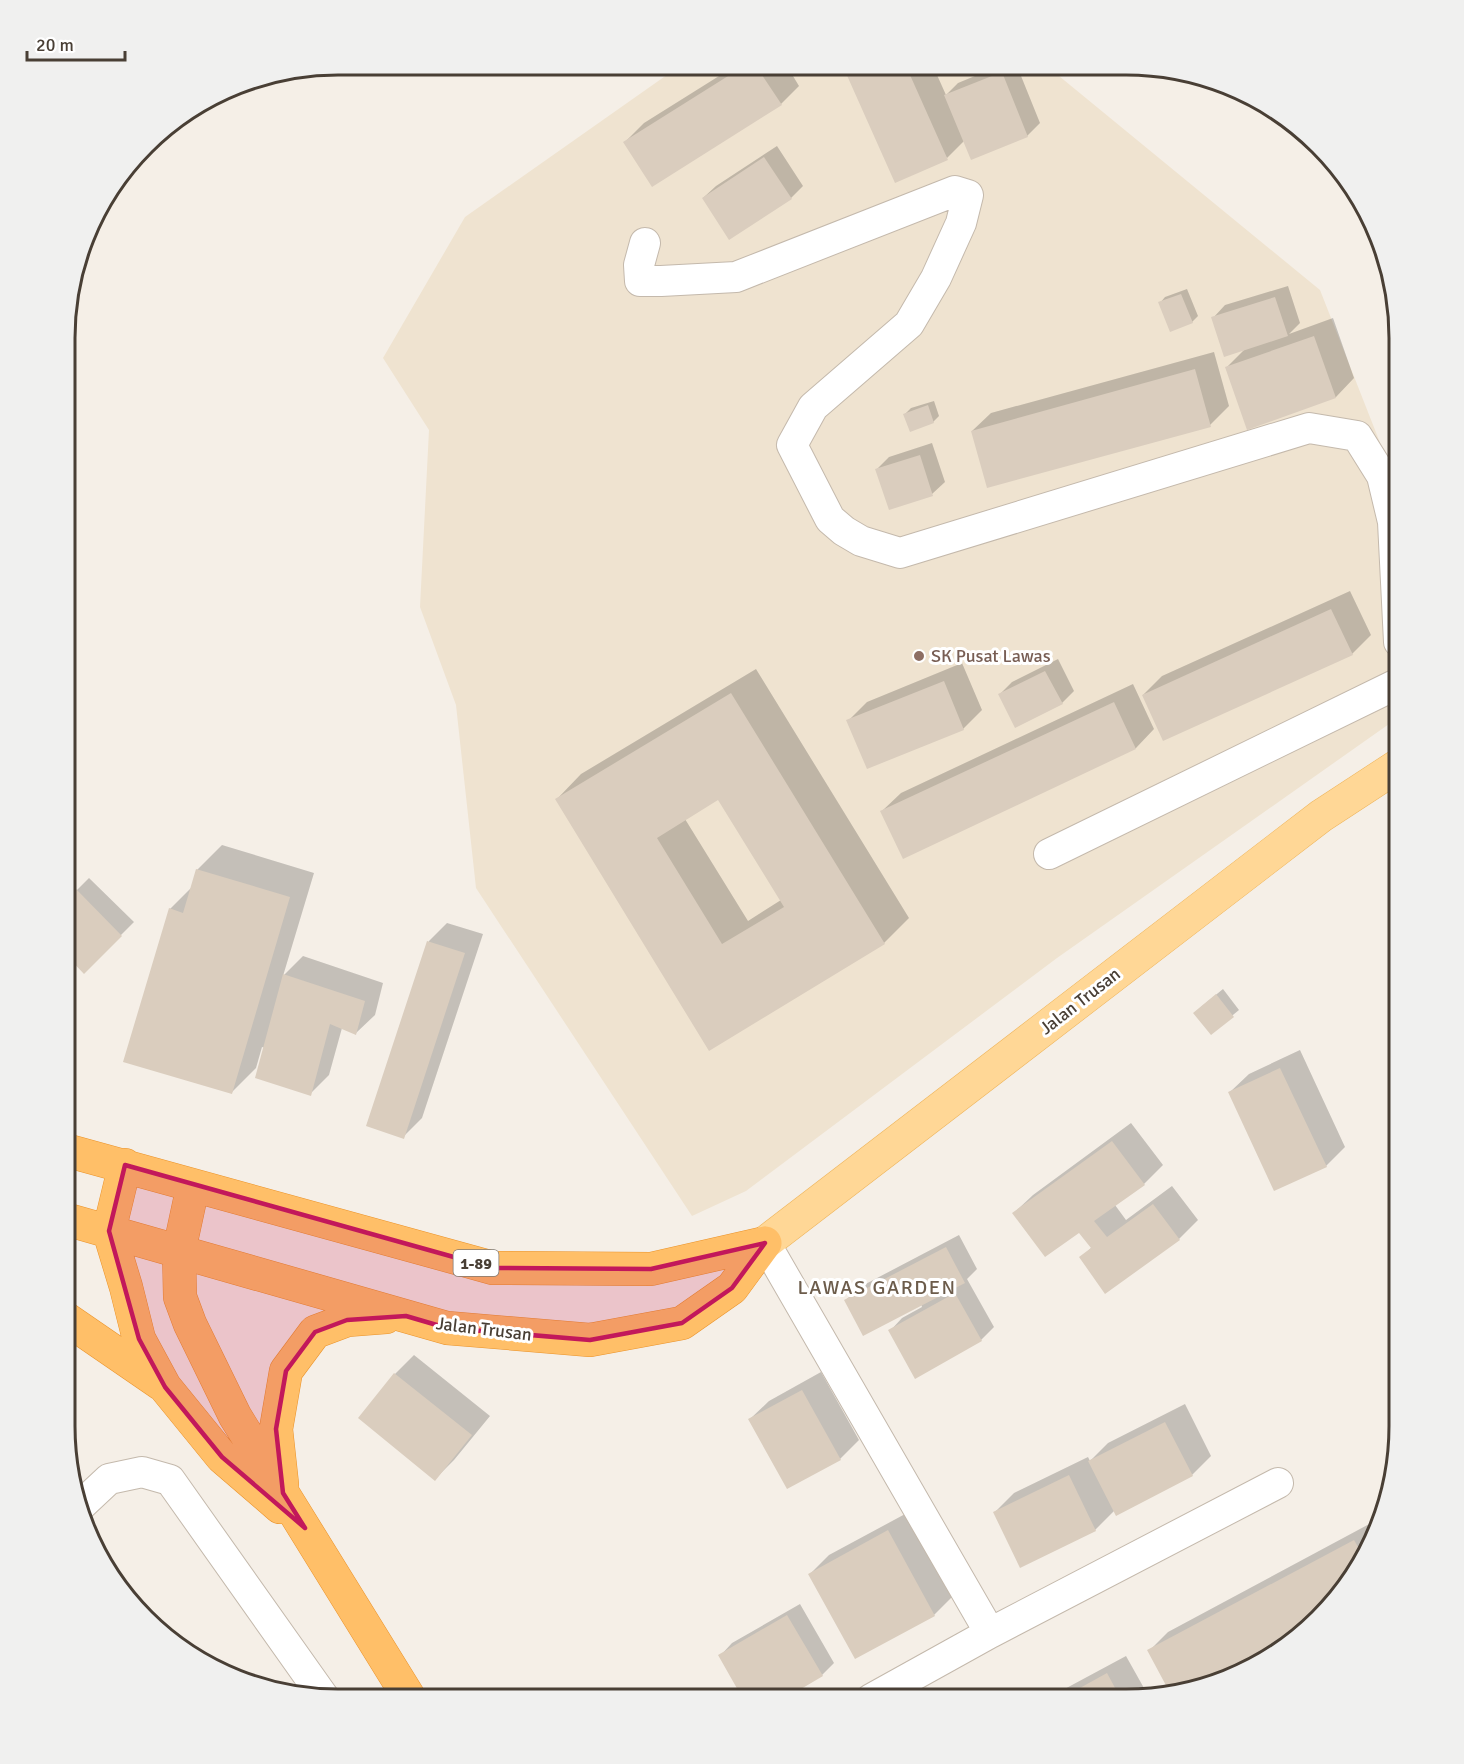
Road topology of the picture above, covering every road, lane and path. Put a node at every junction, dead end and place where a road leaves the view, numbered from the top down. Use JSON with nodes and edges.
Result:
{"nodes":[{"id":1,"x":645,"y":243,"type":"dead end"},
{"id":2,"x":1389,"y":505,"type":"edge"},
{"id":3,"x":1389,"y":688,"type":"edge"},
{"id":4,"x":1389,"y":772,"type":"edge"},
{"id":5,"x":1048,"y":854,"type":"dead end"},
{"id":6,"x":75,"y":1153,"type":"edge"},
{"id":7,"x":124,"y":1166,"type":"junction"},
{"id":8,"x":193,"y":1186,"type":"junction"},
{"id":9,"x":75,"y":1222,"type":"edge"},
{"id":10,"x":109,"y":1231,"type":"junction"},
{"id":11,"x":765,"y":1243,"type":"junction"},
{"id":12,"x":179,"y":1251,"type":"junction"},
{"id":13,"x":406,"y":1316,"type":"junction"},
{"id":14,"x":75,"y":1325,"type":"edge"},
{"id":15,"x":165,"y":1387,"type":"junction"},
{"id":16,"x":1278,"y":1483,"type":"dead end"},
{"id":17,"x":284,"y":1493,"type":"junction"},
{"id":18,"x":86,"y":1501,"type":"edge"},
{"id":19,"x":304,"y":1528,"type":"junction"},
{"id":20,"x":990,"y":1633,"type":"junction"},
{"id":21,"x":317,"y":1688,"type":"edge"},
{"id":22,"x":404,"y":1689,"type":"edge"},
{"id":23,"x":889,"y":1689,"type":"edge"}],
"edges":[{"from":1,"to":2,"type":"street"},
{"from":3,"to":5,"type":"street"},
{"from":4,"to":11,"type":"main road","name":"Jalan Trusan"},
{"from":6,"to":7,"type":"highway","name":"Jalan Trusan","number":"1-89"},
{"from":7,"to":8,"type":"highway","name":"Jalan Trusan","number":"1-89"},
{"from":7,"to":10,"type":"highway"},
{"from":8,"to":11,"type":"highway","name":"Jalan Trusan","number":"1-89"},
{"from":8,"to":12,"type":"highway"},
{"from":9,"to":10,"type":"highway","name":"Jalan Trusan"},
{"from":10,"to":12,"type":"highway","name":"Jalan Trusan"},
{"from":10,"to":15,"type":"highway"},
{"from":11,"to":13,"type":"highway","name":"Jalan Trusan"},
{"from":11,"to":20,"type":"street"},
{"from":12,"to":13,"type":"highway","name":"Jalan Trusan"},
{"from":12,"to":17,"type":"highway"},
{"from":13,"to":17,"type":"highway"},
{"from":14,"to":15,"type":"highway"},
{"from":15,"to":19,"type":"highway"},
{"from":16,"to":20,"type":"street"},
{"from":17,"to":19,"type":"highway"},
{"from":18,"to":21,"type":"street"},
{"from":19,"to":22,"type":"highway"},
{"from":20,"to":23,"type":"street"}]}
